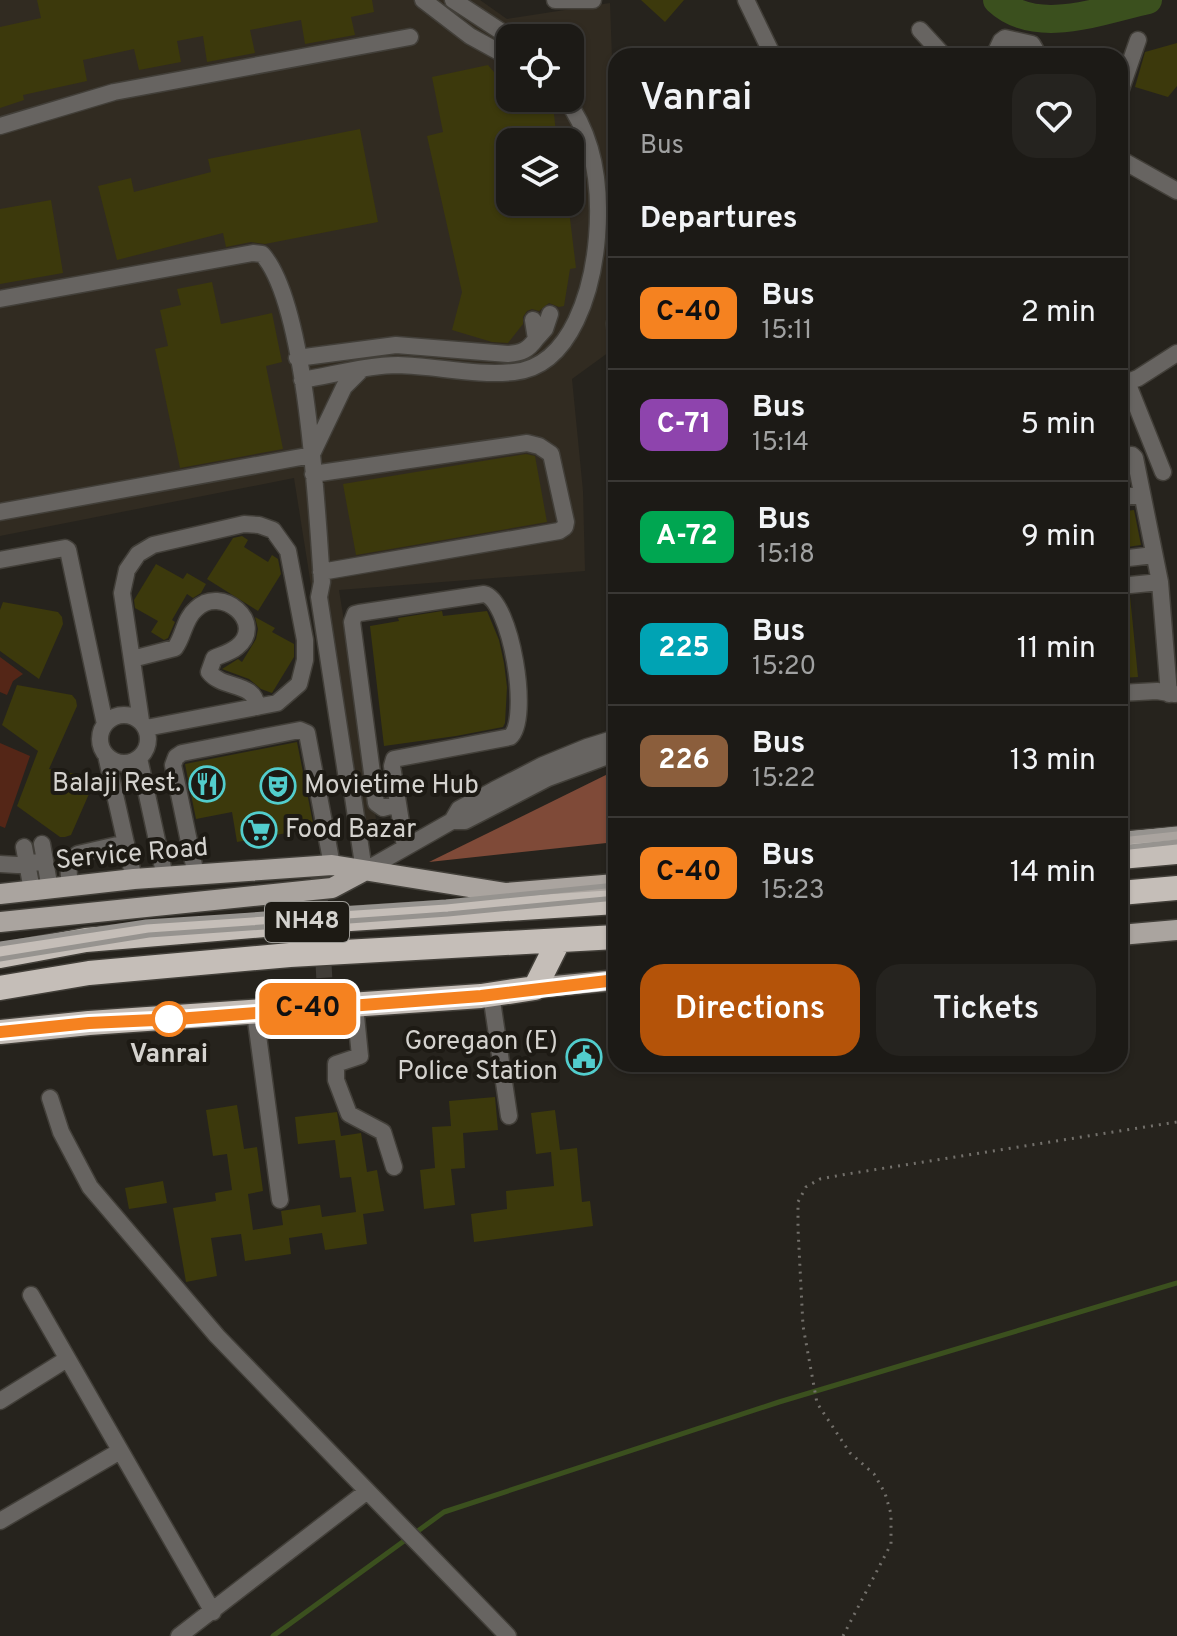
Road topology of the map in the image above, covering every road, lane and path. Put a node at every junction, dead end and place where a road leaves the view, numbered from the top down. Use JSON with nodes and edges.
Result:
{"nodes":[{"id":1,"x":423,"y":0,"type":"edge"},
{"id":2,"x":453,"y":0,"type":"edge"},
{"id":3,"x":555,"y":0,"type":"edge"},
{"id":4,"x":593,"y":0,"type":"edge"},
{"id":5,"x":746,"y":0,"type":"edge"},
{"id":6,"x":496,"y":28,"type":"edge"},
{"id":7,"x":920,"y":30,"type":"dead end"},
{"id":8,"x":410,"y":37,"type":"dead end"},
{"id":9,"x":1138,"y":40,"type":"dead end"},
{"id":10,"x":769,"y":48,"type":"edge"},
{"id":11,"x":937,"y":48,"type":"edge"},
{"id":12,"x":998,"y":48,"type":"edge"},
{"id":13,"x":1034,"y":48,"type":"edge"},
{"id":14,"x":496,"y":49,"type":"edge"},
{"id":15,"x":1128,"y":69,"type":"edge"},
{"id":16,"x":573,"y":112,"type":"edge"},
{"id":17,"x":0,"y":126,"type":"edge"},
{"id":18,"x":1128,"y":163,"type":"edge"},
{"id":19,"x":1175,"y":186,"type":"edge"},
{"id":20,"x":0,"y":299,"type":"edge"},
{"id":21,"x":550,"y":314,"type":"dead end"},
{"id":22,"x":533,"y":320,"type":"dead end"},
{"id":23,"x":536,"y":339,"type":"junction"},
{"id":24,"x":446,"y":348,"type":"junction"},
{"id":25,"x":520,"y":353,"type":"junction"},
{"id":26,"x":1177,"y":353,"type":"edge"},
{"id":27,"x":297,"y":358,"type":"junction"},
{"id":28,"x":444,"y":368,"type":"junction"},
{"id":29,"x":360,"y":371,"type":"junction"},
{"id":30,"x":525,"y":371,"type":"junction"},
{"id":31,"x":302,"y":380,"type":"junction"},
{"id":32,"x":1128,"y":382,"type":"edge"},
{"id":33,"x":1128,"y":393,"type":"edge"},
{"id":34,"x":312,"y":455,"type":"junction"},
{"id":35,"x":1128,"y":456,"type":"edge"},
{"id":36,"x":1163,"y":472,"type":"dead end"},
{"id":37,"x":313,"y":474,"type":"junction"},
{"id":38,"x":1142,"y":495,"type":"junction"},
{"id":39,"x":1128,"y":496,"type":"edge"},
{"id":40,"x":0,"y":512,"type":"edge"},
{"id":41,"x":1154,"y":555,"type":"junction"},
{"id":42,"x":1128,"y":558,"type":"edge"},
{"id":43,"x":0,"y":560,"type":"edge"},
{"id":44,"x":322,"y":577,"type":"junction"},
{"id":45,"x":1159,"y":578,"type":"junction"},
{"id":46,"x":1128,"y":584,"type":"edge"},
{"id":47,"x":132,"y":659,"type":"junction"},
{"id":48,"x":1128,"y":693,"type":"edge"},
{"id":49,"x":1173,"y":694,"type":"edge"},
{"id":50,"x":1128,"y":702,"type":"edge"},
{"id":51,"x":257,"y":707,"type":"junction"},
{"id":52,"x":105,"y":724,"type":"junction"},
{"id":53,"x":144,"y":725,"type":"junction"},
{"id":54,"x":608,"y":748,"type":"edge"},
{"id":55,"x":106,"y":755,"type":"junction"},
{"id":56,"x":139,"y":758,"type":"junction"},
{"id":57,"x":398,"y":804,"type":"junction"},
{"id":58,"x":1177,"y":837,"type":"edge"},
{"id":59,"x":1128,"y":841,"type":"edge"},
{"id":60,"x":126,"y":843,"type":"junction"},
{"id":61,"x":405,"y":847,"type":"junction"},
{"id":62,"x":1177,"y":852,"type":"edge"},
{"id":63,"x":25,"y":855,"type":"junction"},
{"id":64,"x":1128,"y":856,"type":"edge"},
{"id":65,"x":0,"y":864,"type":"edge"},
{"id":66,"x":332,"y":865,"type":"junction"},
{"id":67,"x":364,"y":871,"type":"junction"},
{"id":68,"x":196,"y":875,"type":"junction"},
{"id":69,"x":165,"y":877,"type":"junction"},
{"id":70,"x":134,"y":879,"type":"junction"},
{"id":71,"x":608,"y":885,"type":"edge"},
{"id":72,"x":1177,"y":888,"type":"edge"},
{"id":73,"x":51,"y":889,"type":"junction"},
{"id":74,"x":1128,"y":892,"type":"edge"},
{"id":75,"x":0,"y":894,"type":"edge"},
{"id":76,"x":608,"y":903,"type":"edge"},
{"id":77,"x":0,"y":922,"type":"edge"},
{"id":78,"x":1177,"y":930,"type":"edge"},
{"id":79,"x":1128,"y":934,"type":"edge"},
{"id":80,"x":608,"y":938,"type":"edge"},
{"id":81,"x":558,"y":942,"type":"junction"},
{"id":82,"x":0,"y":956,"type":"edge"},
{"id":83,"x":608,"y":981,"type":"edge"},
{"id":84,"x":0,"y":988,"type":"edge"},
{"id":85,"x":535,"y":988,"type":"junction"},
{"id":86,"x":491,"y":994,"type":"junction"},
{"id":87,"x":355,"y":1006,"type":"junction"},
{"id":88,"x":255,"y":1013,"type":"junction"},
{"id":89,"x":0,"y":1032,"type":"edge"},
{"id":90,"x":50,"y":1098,"type":"dead end"},
{"id":91,"x":509,"y":1116,"type":"dead end"},
{"id":92,"x":1177,"y":1122,"type":"edge"},
{"id":93,"x":394,"y":1167,"type":"dead end"},
{"id":94,"x":280,"y":1200,"type":"dead end"},
{"id":95,"x":31,"y":1295,"type":"dead end"},
{"id":96,"x":67,"y":1359,"type":"junction"},
{"id":97,"x":0,"y":1401,"type":"edge"},
{"id":98,"x":120,"y":1451,"type":"junction"},
{"id":99,"x":366,"y":1492,"type":"junction"},
{"id":100,"x":0,"y":1521,"type":"edge"},
{"id":101,"x":213,"y":1612,"type":"junction"},
{"id":102,"x":179,"y":1636,"type":"edge"},
{"id":103,"x":508,"y":1636,"type":"edge"},
{"id":104,"x":843,"y":1636,"type":"edge"}],
"edges":[{"from":1,"to":14,"type":"street"},
{"from":2,"to":6,"type":"street"},
{"from":3,"to":4,"type":"street"},
{"from":5,"to":10,"type":"street"},
{"from":7,"to":11,"type":"street"},
{"from":8,"to":17,"type":"street"},
{"from":9,"to":15,"type":"street"},
{"from":12,"to":13,"type":"street"},
{"from":16,"to":30,"type":"street"},
{"from":18,"to":19,"type":"street"},
{"from":20,"to":27,"type":"street"},
{"from":21,"to":23,"type":"street"},
{"from":22,"to":23,"type":"street"},
{"from":23,"to":25,"type":"street"},
{"from":24,"to":25,"type":"street"},
{"from":24,"to":27,"type":"street"},
{"from":24,"to":28,"type":"street"},
{"from":25,"to":30,"type":"street"},
{"from":26,"to":32,"type":"street"},
{"from":27,"to":31,"type":"street"},
{"from":28,"to":29,"type":"street"},
{"from":28,"to":30,"type":"street"},
{"from":29,"to":31,"type":"street"},
{"from":29,"to":34,"type":"street"},
{"from":31,"to":34,"type":"street"},
{"from":33,"to":36,"type":"street"},
{"from":34,"to":37,"type":"street"},
{"from":34,"to":40,"type":"street"},
{"from":35,"to":38,"type":"street"},
{"from":37,"to":44,"type":"street"},
{"from":37,"to":44,"type":"street"},
{"from":38,"to":39,"type":"street"},
{"from":38,"to":41,"type":"street"},
{"from":41,"to":42,"type":"street"},
{"from":41,"to":45,"type":"street"},
{"from":43,"to":52,"type":"street"},
{"from":44,"to":67,"type":"street"},
{"from":45,"to":46,"type":"street"},
{"from":45,"to":49,"type":"street"},
{"from":47,"to":51,"type":"street"},
{"from":47,"to":51,"type":"street"},
{"from":47,"to":53,"type":"street"},
{"from":48,"to":49,"type":"street"},
{"from":49,"to":50,"type":"street"},
{"from":51,"to":53,"type":"street"},
{"from":52,"to":53,"type":"street"},
{"from":52,"to":55,"type":"street"},
{"from":53,"to":56,"type":"street"},
{"from":54,"to":61,"type":"street"},
{"from":55,"to":56,"type":"street"},
{"from":55,"to":60,"type":"street"},
{"from":56,"to":69,"type":"street"},
{"from":57,"to":57,"type":"street"},
{"from":57,"to":61,"type":"street"},
{"from":58,"to":59,"type":"main road"},
{"from":60,"to":70,"type":"street"},
{"from":60,"to":73,"type":"street"},
{"from":61,"to":67,"type":"street"},
{"from":62,"to":64,"type":"highway"},
{"from":63,"to":65,"type":"street"},
{"from":63,"to":73,"type":"street"},
{"from":63,"to":73,"type":"street"},
{"from":66,"to":67,"type":"main road","name":"Service Road"},
{"from":66,"to":68,"type":"main road","name":"Service Road"},
{"from":66,"to":68,"type":"street"},
{"from":67,"to":71,"type":"main road","name":"Service Road"},
{"from":67,"to":77,"type":"main road"},
{"from":68,"to":69,"type":"main road","name":"Service Road"},
{"from":69,"to":70,"type":"main road","name":"Service Road"},
{"from":70,"to":73,"type":"main road","name":"Service Road"},
{"from":72,"to":74,"type":"highway"},
{"from":73,"to":75,"type":"main road","name":"Service Road"},
{"from":76,"to":82,"type":"highway","number":"NH48"},
{"from":78,"to":79,"type":"main road"},
{"from":80,"to":81,"type":"highway","number":"NH48"},
{"from":81,"to":84,"type":"highway","number":"NH48"},
{"from":81,"to":85,"type":"highway"},
{"from":83,"to":85,"type":"main road"},
{"from":85,"to":86,"type":"highway"},
{"from":86,"to":87,"type":"highway"},
{"from":86,"to":91,"type":"street"},
{"from":87,"to":88,"type":"highway"},
{"from":87,"to":93,"type":"street"},
{"from":88,"to":89,"type":"highway"},
{"from":88,"to":94,"type":"street"},
{"from":90,"to":99,"type":"street"},
{"from":92,"to":104,"type":"path"},
{"from":95,"to":96,"type":"street"},
{"from":96,"to":97,"type":"street"},
{"from":96,"to":98,"type":"street"},
{"from":98,"to":100,"type":"street"},
{"from":98,"to":101,"type":"street"},
{"from":99,"to":101,"type":"street"},
{"from":99,"to":103,"type":"street"},
{"from":101,"to":102,"type":"street"}]}
